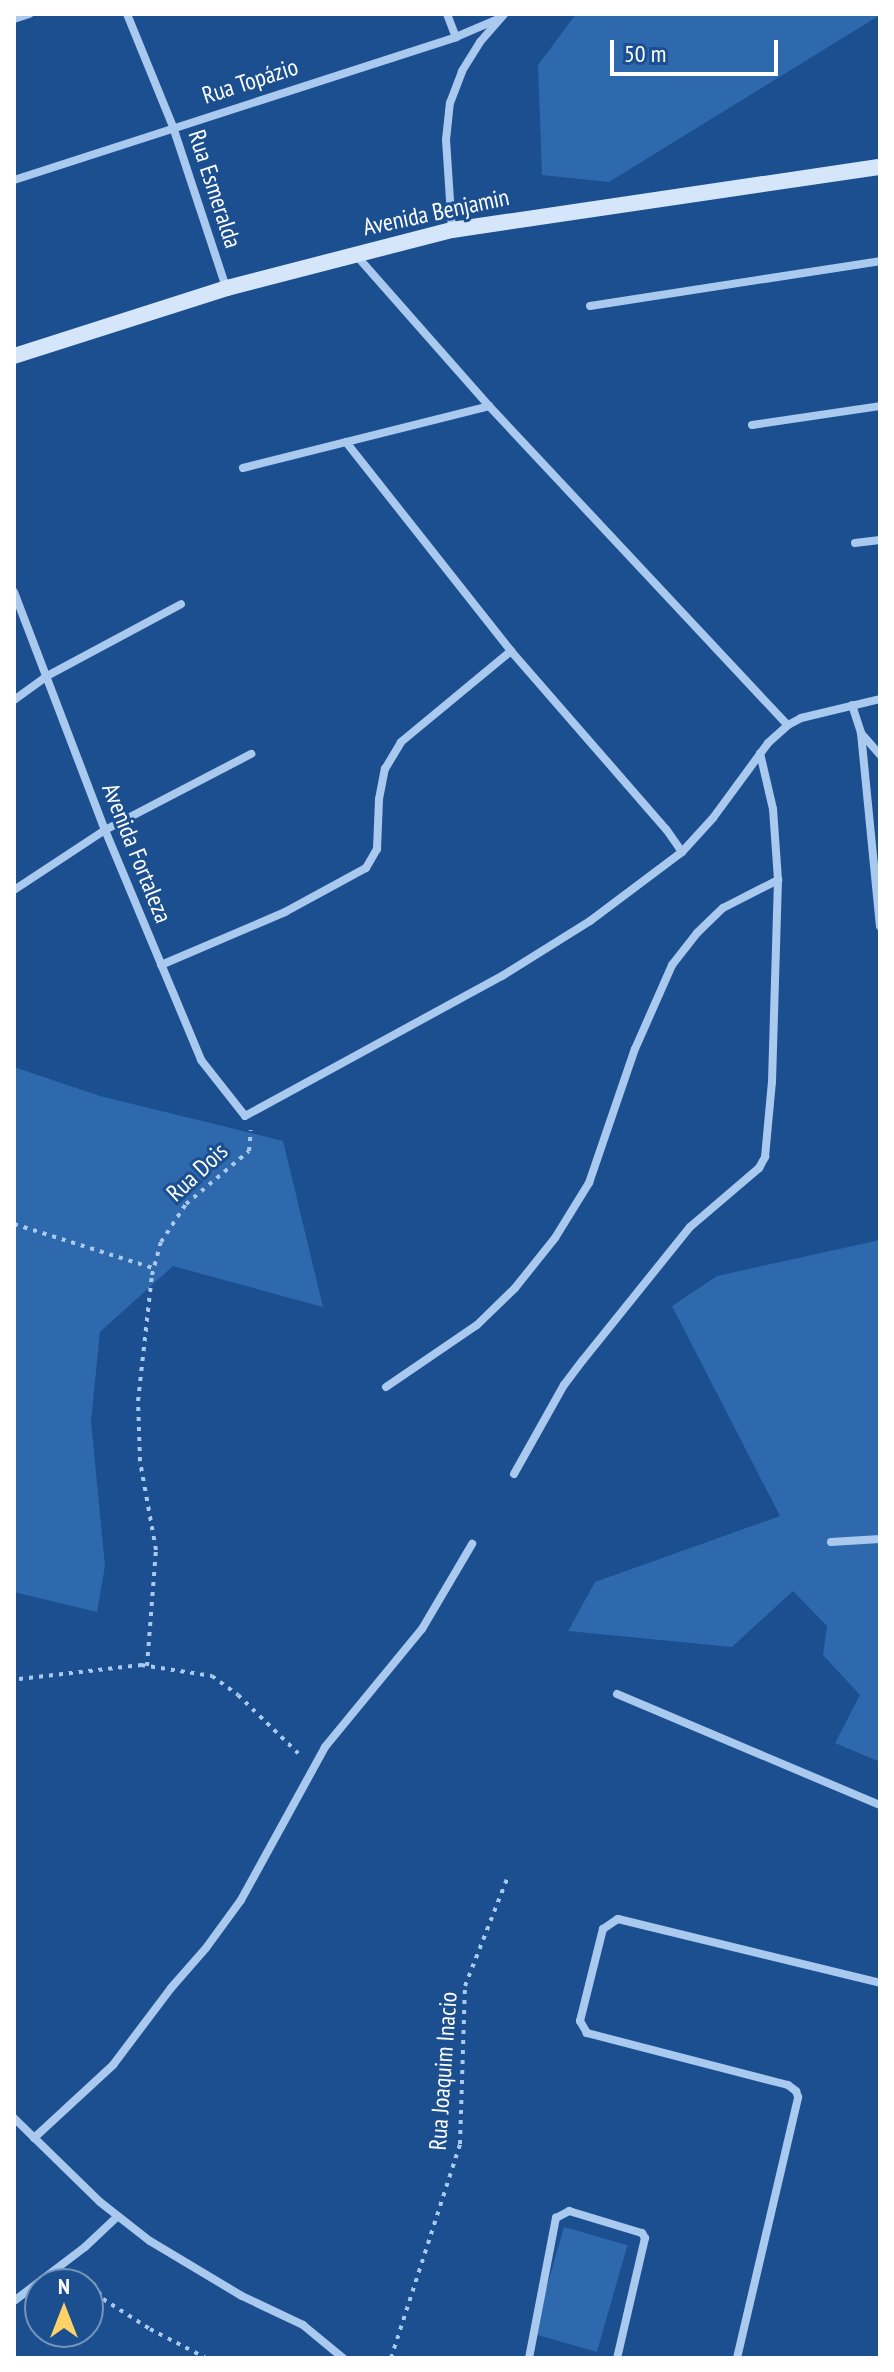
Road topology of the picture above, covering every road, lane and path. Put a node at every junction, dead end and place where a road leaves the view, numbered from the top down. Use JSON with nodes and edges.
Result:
{"nodes":[{"id":1,"x":29,"y":14,"type":"edge"},
{"id":2,"x":127,"y":14,"type":"edge"},
{"id":3,"x":447,"y":14,"type":"edge"},
{"id":4,"x":501,"y":17,"type":"edge"},
{"id":5,"x":14,"y":19,"type":"edge"},
{"id":6,"x":456,"y":37,"type":"junction"},
{"id":7,"x":173,"y":127,"type":"junction"},
{"id":8,"x":880,"y":167,"type":"edge"},
{"id":9,"x":14,"y":180,"type":"edge"},
{"id":10,"x":452,"y":230,"type":"junction"},
{"id":11,"x":355,"y":254,"type":"junction"},
{"id":12,"x":880,"y":261,"type":"edge"},
{"id":13,"x":227,"y":288,"type":"junction"},
{"id":14,"x":590,"y":306,"type":"dead end"},
{"id":15,"x":14,"y":356,"type":"edge"},
{"id":16,"x":489,"y":406,"type":"junction"},
{"id":17,"x":880,"y":406,"type":"edge"},
{"id":18,"x":752,"y":425,"type":"dead end"},
{"id":19,"x":346,"y":442,"type":"junction"},
{"id":20,"x":243,"y":468,"type":"dead end"},
{"id":21,"x":880,"y":540,"type":"edge"},
{"id":22,"x":855,"y":543,"type":"dead end"},
{"id":23,"x":14,"y":592,"type":"edge"},
{"id":24,"x":181,"y":604,"type":"dead end"},
{"id":25,"x":511,"y":651,"type":"junction"},
{"id":26,"x":47,"y":676,"type":"junction"},
{"id":27,"x":880,"y":699,"type":"edge"},
{"id":28,"x":14,"y":700,"type":"edge"},
{"id":29,"x":852,"y":705,"type":"junction"},
{"id":30,"x":788,"y":725,"type":"junction"},
{"id":31,"x":861,"y":733,"type":"junction"},
{"id":32,"x":760,"y":753,"type":"junction"},
{"id":33,"x":251,"y":754,"type":"dead end"},
{"id":34,"x":880,"y":755,"type":"edge"},
{"id":35,"x":105,"y":830,"type":"junction"},
{"id":36,"x":682,"y":852,"type":"junction"},
{"id":37,"x":778,"y":880,"type":"junction"},
{"id":38,"x":14,"y":890,"type":"edge"},
{"id":39,"x":880,"y":926,"type":"edge"},
{"id":40,"x":161,"y":965,"type":"junction"},
{"id":41,"x":245,"y":1116,"type":"junction"},
{"id":42,"x":14,"y":1224,"type":"edge"},
{"id":43,"x":154,"y":1268,"type":"junction"},
{"id":44,"x":386,"y":1387,"type":"dead end"},
{"id":45,"x":514,"y":1474,"type":"dead end"},
{"id":46,"x":880,"y":1539,"type":"edge"},
{"id":47,"x":831,"y":1542,"type":"dead end"},
{"id":48,"x":472,"y":1544,"type":"dead end"},
{"id":49,"x":147,"y":1666,"type":"junction"},
{"id":50,"x":19,"y":1679,"type":"dead end"},
{"id":51,"x":617,"y":1694,"type":"dead end"},
{"id":52,"x":312,"y":1767,"type":"junction"},
{"id":53,"x":880,"y":1805,"type":"edge"},
{"id":54,"x":507,"y":1879,"type":"dead end"},
{"id":55,"x":880,"y":1983,"type":"edge"},
{"id":56,"x":14,"y":2118,"type":"edge"},
{"id":57,"x":34,"y":2138,"type":"junction"},
{"id":58,"x":118,"y":2216,"type":"junction"},
{"id":59,"x":104,"y":2300,"type":"edge"},
{"id":60,"x":14,"y":2301,"type":"edge"},
{"id":61,"x":206,"y":2358,"type":"edge"},
{"id":62,"x":343,"y":2358,"type":"edge"},
{"id":63,"x":391,"y":2358,"type":"edge"},
{"id":64,"x":529,"y":2358,"type":"edge"},
{"id":65,"x":617,"y":2358,"type":"edge"},
{"id":66,"x":737,"y":2358,"type":"edge"}],
"edges":[{"from":1,"to":5,"type":"street"},
{"from":2,"to":7,"type":"street","name":"Rua Esmeralda"},
{"from":3,"to":6,"type":"street"},
{"from":4,"to":6,"type":"street","name":"Rua Topázio"},
{"from":4,"to":10,"type":"street"},
{"from":6,"to":7,"type":"street","name":"Rua Topázio"},
{"from":7,"to":9,"type":"street","name":"Rua Topázio"},
{"from":7,"to":13,"type":"street","name":"Rua Esmeralda"},
{"from":8,"to":10,"type":"street","name":"Avenida Benjamin"},
{"from":10,"to":11,"type":"street","name":"Avenida Benjamin"},
{"from":11,"to":13,"type":"street","name":"Avenida Benjamin"},
{"from":11,"to":16,"type":"street"},
{"from":12,"to":14,"type":"street"},
{"from":13,"to":15,"type":"street","name":"Avenida Benjamin"},
{"from":16,"to":19,"type":"street"},
{"from":16,"to":30,"type":"street"},
{"from":17,"to":18,"type":"street"},
{"from":19,"to":20,"type":"street"},
{"from":19,"to":25,"type":"street"},
{"from":21,"to":22,"type":"street"},
{"from":23,"to":26,"type":"street","name":"Avenida Fortaleza"},
{"from":24,"to":26,"type":"street"},
{"from":25,"to":36,"type":"street"},
{"from":25,"to":40,"type":"street"},
{"from":26,"to":28,"type":"street"},
{"from":26,"to":35,"type":"street","name":"Avenida Fortaleza"},
{"from":27,"to":29,"type":"street"},
{"from":29,"to":30,"type":"street"},
{"from":29,"to":31,"type":"street"},
{"from":30,"to":32,"type":"street"},
{"from":31,"to":34,"type":"street"},
{"from":31,"to":39,"type":"street"},
{"from":32,"to":36,"type":"street"},
{"from":32,"to":37,"type":"street"},
{"from":33,"to":35,"type":"street"},
{"from":35,"to":38,"type":"street"},
{"from":35,"to":40,"type":"street","name":"Avenida Fortaleza"},
{"from":36,"to":41,"type":"street"},
{"from":37,"to":44,"type":"street"},
{"from":37,"to":45,"type":"street"},
{"from":40,"to":41,"type":"street","name":"Avenida Fortaleza"},
{"from":41,"to":43,"type":"path","name":"Rua Dois"},
{"from":42,"to":43,"type":"path"},
{"from":43,"to":49,"type":"path","name":"Rua Dois"},
{"from":46,"to":47,"type":"street"},
{"from":48,"to":52,"type":"street"},
{"from":49,"to":50,"type":"path"},
{"from":49,"to":52,"type":"path"},
{"from":51,"to":53,"type":"street"},
{"from":52,"to":57,"type":"street"},
{"from":54,"to":63,"type":"path","name":"Rua Joaquim Inacio"},
{"from":55,"to":66,"type":"street"},
{"from":56,"to":57,"type":"street"},
{"from":57,"to":58,"type":"street"},
{"from":58,"to":60,"type":"street"},
{"from":58,"to":62,"type":"street"},
{"from":59,"to":61,"type":"path"},
{"from":64,"to":65,"type":"street"}]}
